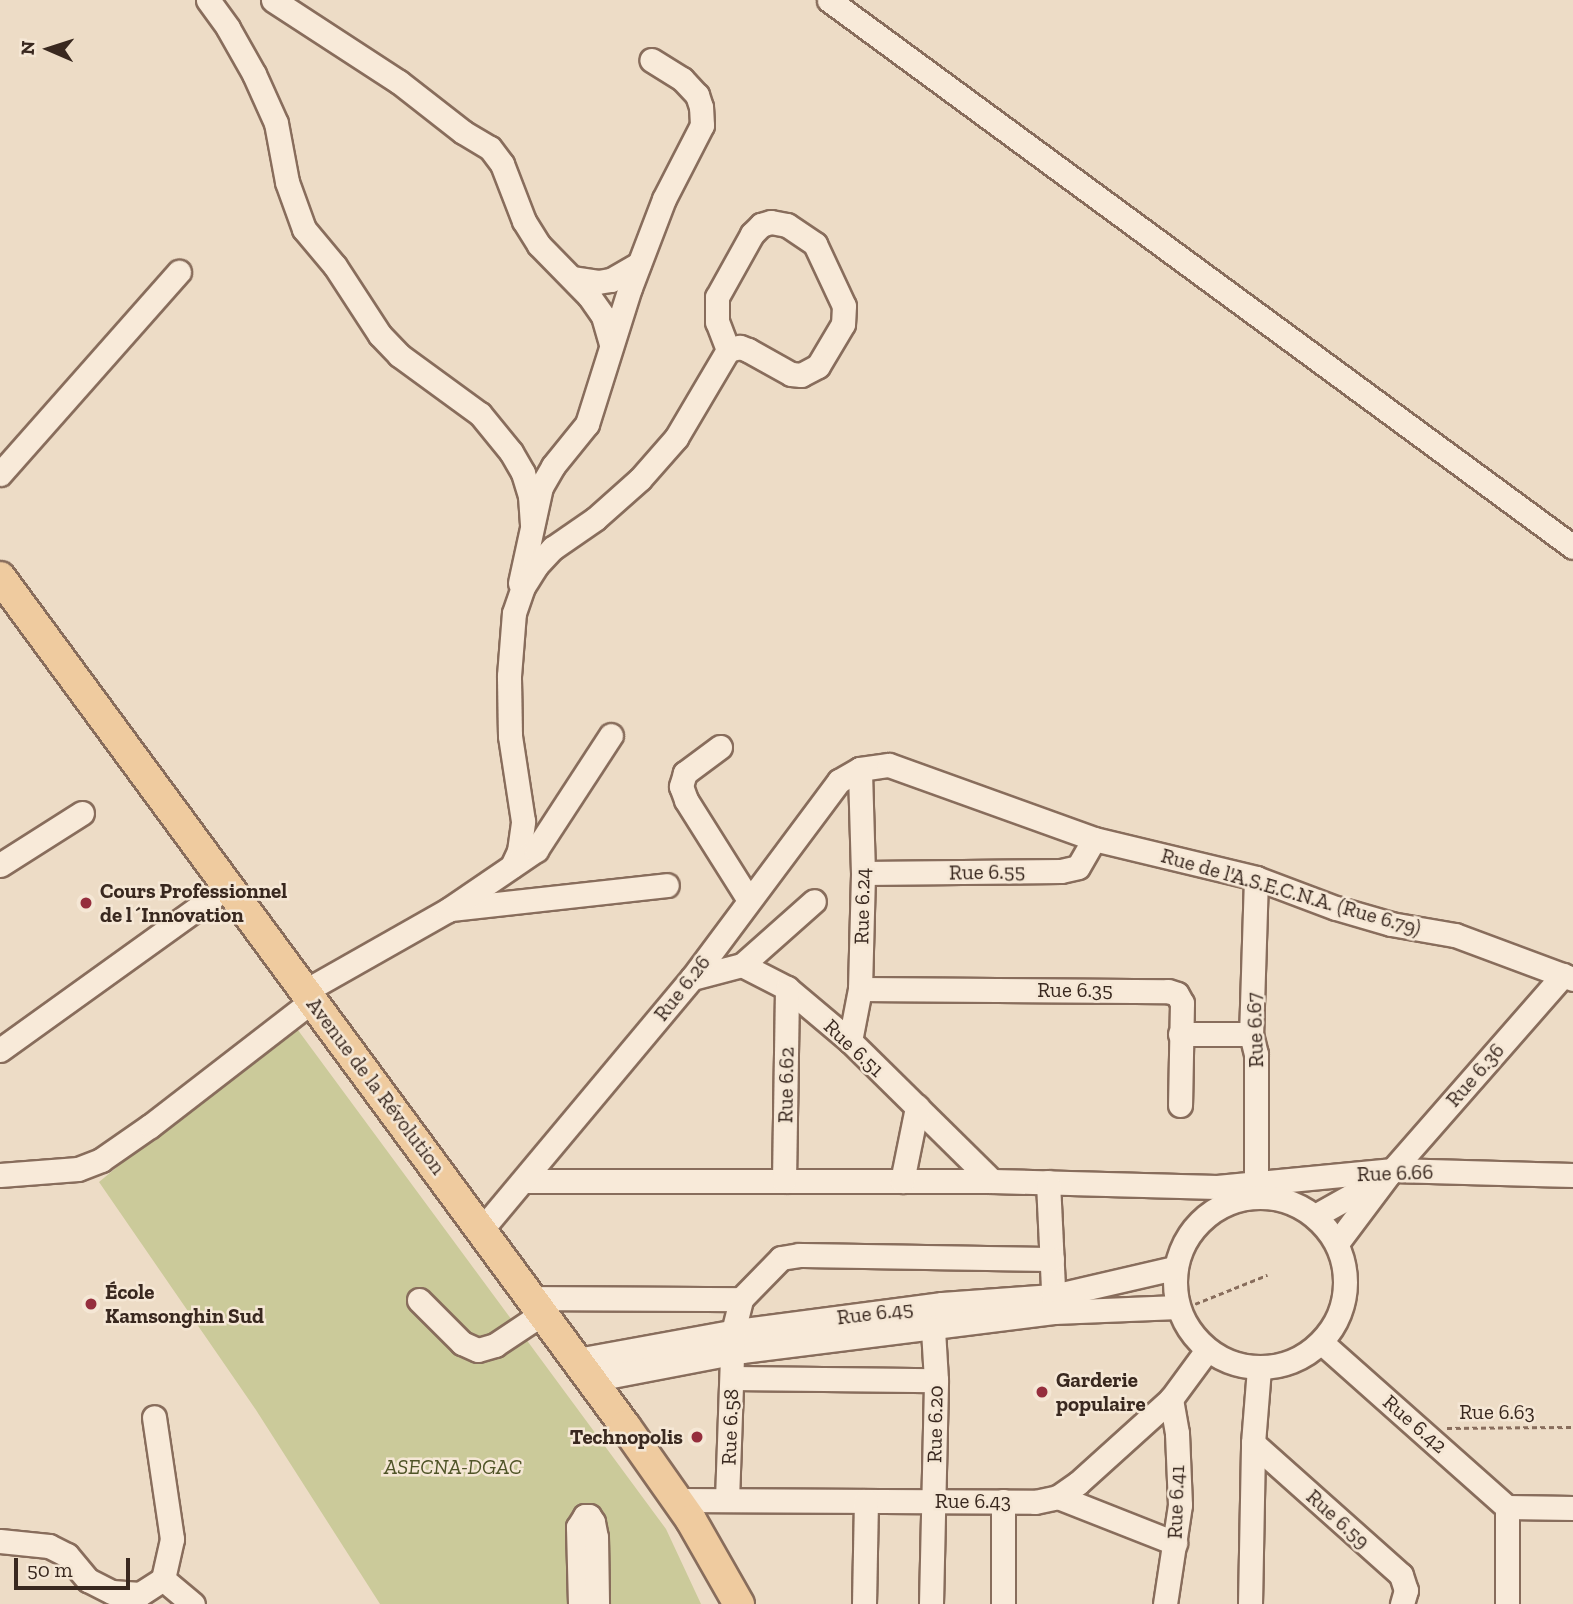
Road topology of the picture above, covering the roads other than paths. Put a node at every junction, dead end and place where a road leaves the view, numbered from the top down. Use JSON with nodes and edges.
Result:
{"nodes":[{"id":1,"x":208,"y":0,"type":"edge"},
{"id":2,"x":273,"y":0,"type":"edge"},
{"id":3,"x":829,"y":0,"type":"edge"},
{"id":4,"x":651,"y":60,"type":"dead end"},
{"id":5,"x":639,"y":264,"type":"junction"},
{"id":6,"x":179,"y":272,"type":"dead end"},
{"id":7,"x":573,"y":278,"type":"junction"},
{"id":8,"x":611,"y":344,"type":"junction"},
{"id":9,"x":728,"y":350,"type":"junction"},
{"id":10,"x":0,"y":474,"type":"edge"},
{"id":11,"x":532,"y":524,"type":"junction"},
{"id":12,"x":1573,"y":547,"type":"edge"},
{"id":13,"x":0,"y":577,"type":"edge"},
{"id":14,"x":514,"y":613,"type":"junction"},
{"id":15,"x":611,"y":735,"type":"dead end"},
{"id":16,"x":720,"y":747,"type":"dead end"},
{"id":17,"x":889,"y":765,"type":"joint"},
{"id":18,"x":860,"y":769,"type":"junction"},
{"id":19,"x":82,"y":813,"type":"dead end"},
{"id":20,"x":1094,"y":839,"type":"junction"},
{"id":21,"x":0,"y":865,"type":"edge"},
{"id":22,"x":512,"y":866,"type":"junction"},
{"id":23,"x":863,"y":873,"type":"junction"},
{"id":24,"x":1256,"y":878,"type":"junction"},
{"id":25,"x":667,"y":885,"type":"dead end"},
{"id":26,"x":228,"y":886,"type":"junction"},
{"id":27,"x":749,"y":901,"type":"junction"},
{"id":28,"x":814,"y":901,"type":"dead end"},
{"id":29,"x":448,"y":910,"type":"junction"},
{"id":30,"x":742,"y":965,"type":"junction"},
{"id":31,"x":1568,"y":977,"type":"edge"},
{"id":32,"x":692,"y":978,"type":"junction"},
{"id":33,"x":787,"y":988,"type":"junction"},
{"id":34,"x":860,"y":989,"type":"junction"},
{"id":35,"x":309,"y":996,"type":"junction"},
{"id":36,"x":1180,"y":1034,"type":"junction"},
{"id":37,"x":1251,"y":1034,"type":"junction"},
{"id":38,"x":850,"y":1041,"type":"junction"},
{"id":39,"x":0,"y":1050,"type":"edge"},
{"id":40,"x":1180,"y":1105,"type":"dead end"},
{"id":41,"x":917,"y":1107,"type":"junction"},
{"id":42,"x":1390,"y":1172,"type":"junction"},
{"id":43,"x":0,"y":1175,"type":"edge"},
{"id":44,"x":1573,"y":1175,"type":"edge"},
{"id":45,"x":524,"y":1181,"type":"junction"},
{"id":46,"x":784,"y":1181,"type":"junction"},
{"id":47,"x":902,"y":1181,"type":"junction"},
{"id":48,"x":992,"y":1181,"type":"junction"},
{"id":49,"x":1048,"y":1182,"type":"junction"},
{"id":50,"x":1256,"y":1183,"type":"junction"},
{"id":51,"x":1315,"y":1216,"type":"junction"},
{"id":52,"x":482,"y":1229,"type":"junction"},
{"id":53,"x":1337,"y":1243,"type":"junction"},
{"id":54,"x":1052,"y":1259,"type":"junction"},
{"id":55,"x":1174,"y":1268,"type":"junction"},
{"id":56,"x":741,"y":1299,"type":"junction"},
{"id":57,"x":419,"y":1300,"type":"dead end"},
{"id":58,"x":1054,"y":1304,"type":"junction"},
{"id":59,"x":537,"y":1306,"type":"junction"},
{"id":60,"x":916,"y":1308,"type":"junction"},
{"id":61,"x":1178,"y":1309,"type":"junction"},
{"id":62,"x":827,"y":1330,"type":"junction"},
{"id":63,"x":928,"y":1330,"type":"junction"},
{"id":64,"x":1321,"y":1342,"type":"junction"},
{"id":65,"x":733,"y":1343,"type":"junction"},
{"id":66,"x":1207,"y":1350,"type":"junction"},
{"id":67,"x":1259,"y":1368,"type":"junction"},
{"id":68,"x":584,"y":1370,"type":"junction"},
{"id":69,"x":732,"y":1378,"type":"junction"},
{"id":70,"x":936,"y":1380,"type":"junction"},
{"id":71,"x":1171,"y":1399,"type":"junction"},
{"id":72,"x":154,"y":1418,"type":"dead end"},
{"id":73,"x":1253,"y":1443,"type":"junction"},
{"id":74,"x":1058,"y":1497,"type":"junction"},
{"id":75,"x":677,"y":1500,"type":"junction"},
{"id":76,"x":727,"y":1500,"type":"junction"},
{"id":77,"x":866,"y":1501,"type":"junction"},
{"id":78,"x":933,"y":1501,"type":"junction"},
{"id":79,"x":1003,"y":1501,"type":"junction"},
{"id":80,"x":1507,"y":1507,"type":"junction"},
{"id":81,"x":1573,"y":1508,"type":"edge"},
{"id":82,"x":0,"y":1541,"type":"edge"},
{"id":83,"x":1175,"y":1543,"type":"junction"},
{"id":84,"x":163,"y":1579,"type":"junction"},
{"id":85,"x":193,"y":1604,"type":"edge"},
{"id":86,"x":580,"y":1604,"type":"edge"},
{"id":87,"x":597,"y":1604,"type":"edge"},
{"id":88,"x":739,"y":1604,"type":"edge"},
{"id":89,"x":864,"y":1604,"type":"edge"},
{"id":90,"x":932,"y":1604,"type":"edge"},
{"id":91,"x":1003,"y":1604,"type":"edge"},
{"id":92,"x":1164,"y":1604,"type":"edge"},
{"id":93,"x":1250,"y":1604,"type":"edge"},
{"id":94,"x":1402,"y":1604,"type":"edge"},
{"id":95,"x":1507,"y":1604,"type":"edge"}],
"edges":[{"from":1,"to":11,"type":"street"},
{"from":2,"to":7,"type":"street"},
{"from":3,"to":12,"type":"street"},
{"from":4,"to":5,"type":"street"},
{"from":5,"to":7,"type":"street"},
{"from":5,"to":8,"type":"street"},
{"from":6,"to":10,"type":"street"},
{"from":7,"to":8,"type":"street"},
{"from":8,"to":11,"type":"street"},
{"from":9,"to":9,"type":"street"},
{"from":9,"to":14,"type":"street"},
{"from":11,"to":14,"type":"street"},
{"from":13,"to":26,"type":"main road","name":"Avenue de la Révolution"},
{"from":14,"to":22,"type":"street"},
{"from":15,"to":22,"type":"street"},
{"from":16,"to":27,"type":"street"},
{"from":17,"to":18,"type":"street","name":"Rue 6.26"},
{"from":17,"to":20,"type":"street","name":"Rue de l'A.S.E.C.N.A. (Rue 6.79)"},
{"from":18,"to":23,"type":"street","name":"Rue 6.24"},
{"from":18,"to":27,"type":"street","name":"Rue 6.26"},
{"from":19,"to":21,"type":"street"},
{"from":20,"to":23,"type":"street","name":"Rue 6.55"},
{"from":20,"to":24,"type":"street","name":"Rue de l'A.S.E.C.N.A. (Rue 6.79)"},
{"from":22,"to":29,"type":"street"},
{"from":23,"to":34,"type":"street","name":"Rue 6.24"},
{"from":24,"to":31,"type":"street","name":"Rue de l'A.S.E.C.N.A. (Rue 6.79)"},
{"from":24,"to":37,"type":"street","name":"Rue 6.67"},
{"from":25,"to":29,"type":"street"},
{"from":26,"to":35,"type":"main road","name":"Avenue de la Révolution"},
{"from":26,"to":39,"type":"street"},
{"from":27,"to":32,"type":"street","name":"Rue 6.26"},
{"from":28,"to":30,"type":"street"},
{"from":29,"to":35,"type":"street"},
{"from":30,"to":32,"type":"street"},
{"from":30,"to":33,"type":"street","name":"Rue 6.51"},
{"from":31,"to":42,"type":"street","name":"Rue 6.36"},
{"from":32,"to":45,"type":"street","name":"Rue 6.26"},
{"from":33,"to":38,"type":"street","name":"Rue 6.51"},
{"from":33,"to":46,"type":"street","name":"Rue 6.62"},
{"from":34,"to":36,"type":"street","name":"Rue 6.35"},
{"from":34,"to":38,"type":"street","name":"Rue 6.24"},
{"from":35,"to":43,"type":"street"},
{"from":35,"to":52,"type":"main road","name":"Avenue de la Révolution"},
{"from":36,"to":37,"type":"street"},
{"from":36,"to":40,"type":"street","name":"Rue 6.35"},
{"from":37,"to":50,"type":"street","name":"Rue 6.67"},
{"from":38,"to":41,"type":"street","name":"Rue 6.51"},
{"from":41,"to":47,"type":"street"},
{"from":41,"to":48,"type":"street","name":"Rue 6.51"},
{"from":42,"to":44,"type":"street","name":"Rue 6.66"},
{"from":42,"to":50,"type":"street","name":"Rue 6.66"},
{"from":42,"to":51,"type":"street","name":"Rue 6.36"},
{"from":42,"to":53,"type":"street","name":"Rue 6.36"},
{"from":45,"to":46,"type":"street","name":"Rue 6.66"},
{"from":45,"to":52,"type":"street","name":"Rue 6.26"},
{"from":46,"to":47,"type":"street","name":"Rue 6.66"},
{"from":47,"to":48,"type":"street","name":"Rue 6.66"},
{"from":48,"to":49,"type":"street","name":"Rue 6.66"},
{"from":49,"to":50,"type":"street","name":"Rue 6.66"},
{"from":49,"to":54,"type":"street"},
{"from":51,"to":53,"type":"street"},
{"from":51,"to":55,"type":"street"},
{"from":52,"to":59,"type":"main road","name":"Avenue de la Révolution"},
{"from":53,"to":64,"type":"street"},
{"from":54,"to":56,"type":"street"},
{"from":54,"to":58,"type":"street"},
{"from":55,"to":58,"type":"street","name":"Rue 6.45"},
{"from":55,"to":61,"type":"street"},
{"from":56,"to":59,"type":"street"},
{"from":56,"to":65,"type":"street","name":"Rue 6.58"},
{"from":57,"to":59,"type":"street"},
{"from":58,"to":60,"type":"street","name":"Rue 6.45"},
{"from":58,"to":61,"type":"street","name":"Rue 6.45"},
{"from":58,"to":63,"type":"street","name":"Rue 6.45"},
{"from":59,"to":68,"type":"main road","name":"Avenue de la Révolution"},
{"from":60,"to":62,"type":"street","name":"Rue 6.45"},
{"from":60,"to":63,"type":"street","name":"Rue 6.20"},
{"from":61,"to":66,"type":"street"},
{"from":62,"to":63,"type":"street","name":"Rue 6.45"},
{"from":62,"to":65,"type":"street","name":"Rue 6.45"},
{"from":63,"to":70,"type":"street","name":"Rue 6.20"},
{"from":64,"to":67,"type":"street"},
{"from":64,"to":80,"type":"street","name":"Rue 6.42"},
{"from":65,"to":68,"type":"street","name":"Rue 6.45"},
{"from":65,"to":69,"type":"street","name":"Rue 6.58"},
{"from":66,"to":67,"type":"street"},
{"from":66,"to":71,"type":"street","name":"Rue 6.43"},
{"from":67,"to":73,"type":"street"},
{"from":68,"to":75,"type":"main road","name":"Avenue de la Révolution"},
{"from":69,"to":70,"type":"street"},
{"from":69,"to":76,"type":"street","name":"Rue 6.58"},
{"from":70,"to":78,"type":"street","name":"Rue 6.20"},
{"from":71,"to":74,"type":"street","name":"Rue 6.43"},
{"from":71,"to":83,"type":"street","name":"Rue 6.41"},
{"from":72,"to":84,"type":"street"},
{"from":73,"to":93,"type":"street"},
{"from":73,"to":94,"type":"street","name":"Rue 6.59"},
{"from":74,"to":79,"type":"street","name":"Rue 6.43"},
{"from":74,"to":83,"type":"street"},
{"from":75,"to":76,"type":"street","name":"Rue 6.43"},
{"from":75,"to":88,"type":"main road","name":"Avenue de la Révolution"},
{"from":76,"to":77,"type":"street","name":"Rue 6.43"},
{"from":77,"to":78,"type":"street","name":"Rue 6.43"},
{"from":77,"to":89,"type":"street"},
{"from":78,"to":79,"type":"street","name":"Rue 6.43"},
{"from":78,"to":90,"type":"street","name":"Rue 6.20"},
{"from":79,"to":91,"type":"street"},
{"from":80,"to":81,"type":"street"},
{"from":80,"to":95,"type":"street"},
{"from":82,"to":84,"type":"street"},
{"from":83,"to":92,"type":"street","name":"Rue 6.41"},
{"from":84,"to":85,"type":"street"},
{"from":86,"to":87,"type":"street"}]}
